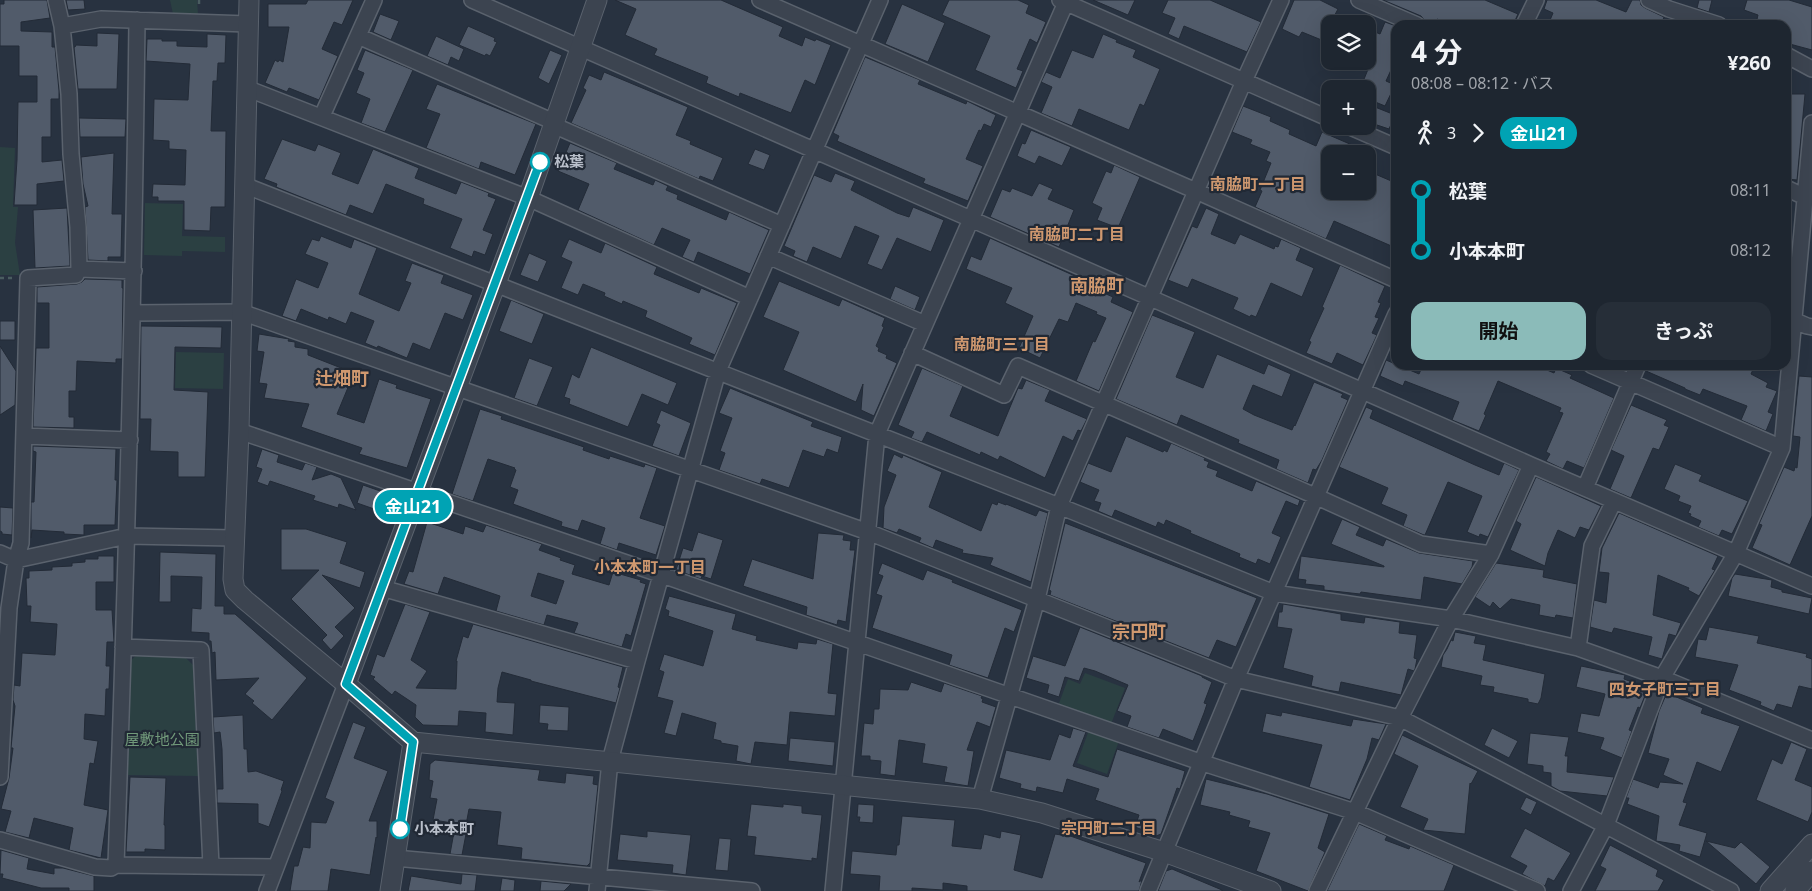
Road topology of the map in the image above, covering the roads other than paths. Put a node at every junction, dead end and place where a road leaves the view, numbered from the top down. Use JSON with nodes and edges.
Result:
{"nodes":[{"id":1,"x":56,"y":0,"type":"edge"},
{"id":2,"x":249,"y":0,"type":"edge"},
{"id":3,"x":374,"y":0,"type":"edge"},
{"id":4,"x":472,"y":0,"type":"edge"},
{"id":5,"x":597,"y":0,"type":"edge"},
{"id":6,"x":760,"y":0,"type":"edge"},
{"id":7,"x":880,"y":0,"type":"edge"},
{"id":8,"x":1281,"y":0,"type":"edge"},
{"id":9,"x":1359,"y":0,"type":"edge"},
{"id":10,"x":1536,"y":0,"type":"edge"},
{"id":11,"x":1649,"y":0,"type":"edge"},
{"id":12,"x":1064,"y":1,"type":"edge"},
{"id":13,"x":137,"y":20,"type":"junction"},
{"id":14,"x":1405,"y":20,"type":"edge"},
{"id":15,"x":1526,"y":20,"type":"edge"},
{"id":16,"x":1703,"y":20,"type":"edge"},
{"id":17,"x":248,"y":24,"type":"junction"},
{"id":18,"x":62,"y":26,"type":"junction"},
{"id":19,"x":358,"y":36,"type":"junction"},
{"id":20,"x":861,"y":44,"type":"junction"},
{"id":21,"x":580,"y":47,"type":"junction"},
{"id":22,"x":1791,"y":58,"type":"edge"},
{"id":23,"x":1812,"y":69,"type":"edge"},
{"id":24,"x":1244,"y":81,"type":"junction"},
{"id":25,"x":246,"y":88,"type":"junction"},
{"id":26,"x":1017,"y":114,"type":"junction"},
{"id":27,"x":1321,"y":115,"type":"edge"},
{"id":28,"x":322,"y":116,"type":"junction"},
{"id":29,"x":553,"y":123,"type":"junction"},
{"id":30,"x":1812,"y":123,"type":"edge"},
{"id":31,"x":1368,"y":135,"type":"edge"},
{"id":32,"x":1391,"y":146,"type":"edge"},
{"id":33,"x":814,"y":150,"type":"junction"},
{"id":34,"x":244,"y":185,"type":"junction"},
{"id":35,"x":1791,"y":190,"type":"edge"},
{"id":36,"x":1196,"y":191,"type":"junction"},
{"id":37,"x":1805,"y":197,"type":"junction"},
{"id":38,"x":528,"y":198,"type":"junction"},
{"id":39,"x":971,"y":218,"type":"junction"},
{"id":40,"x":782,"y":225,"type":"junction"},
{"id":41,"x":768,"y":256,"type":"junction"},
{"id":42,"x":79,"y":269,"type":"junction"},
{"id":43,"x":134,"y":272,"type":"junction"},
{"id":44,"x":1391,"y":278,"type":"edge"},
{"id":45,"x":496,"y":284,"type":"junction"},
{"id":46,"x":750,"y":298,"type":"junction"},
{"id":47,"x":1150,"y":298,"type":"junction"},
{"id":48,"x":1791,"y":311,"type":"edge"},
{"id":49,"x":241,"y":312,"type":"junction"},
{"id":50,"x":133,"y":313,"type":"junction"},
{"id":51,"x":1791,"y":319,"type":"edge"},
{"id":52,"x":925,"y":324,"type":"junction"},
{"id":53,"x":1391,"y":326,"type":"edge"},
{"id":54,"x":1812,"y":327,"type":"edge"},
{"id":55,"x":912,"y":354,"type":"junction"},
{"id":56,"x":1603,"y":370,"type":"edge"},
{"id":57,"x":1636,"y":370,"type":"edge"},
{"id":58,"x":1787,"y":370,"type":"edge"},
{"id":59,"x":718,"y":372,"type":"junction"},
{"id":60,"x":1631,"y":382,"type":"junction"},
{"id":61,"x":457,"y":388,"type":"junction"},
{"id":62,"x":1363,"y":391,"type":"junction"},
{"id":63,"x":1103,"y":404,"type":"junction"},
{"id":64,"x":239,"y":431,"type":"junction"},
{"id":65,"x":877,"y":434,"type":"junction"},
{"id":66,"x":24,"y":436,"type":"junction"},
{"id":67,"x":130,"y":440,"type":"junction"},
{"id":68,"x":1782,"y":448,"type":"junction"},
{"id":69,"x":1531,"y":465,"type":"junction"},
{"id":70,"x":689,"y":470,"type":"junction"},
{"id":71,"x":1585,"y":488,"type":"junction"},
{"id":72,"x":418,"y":492,"type":"junction"},
{"id":73,"x":1315,"y":496,"type":"junction"},
{"id":74,"x":1614,"y":501,"type":"junction"},
{"id":75,"x":1059,"y":506,"type":"junction"},
{"id":76,"x":868,"y":532,"type":"junction"},
{"id":77,"x":127,"y":536,"type":"junction"},
{"id":78,"x":234,"y":538,"type":"junction"},
{"id":79,"x":0,"y":553,"type":"edge"},
{"id":80,"x":1736,"y":553,"type":"junction"},
{"id":81,"x":1491,"y":554,"type":"junction"},
{"id":82,"x":16,"y":560,"type":"junction"},
{"id":83,"x":662,"y":575,"type":"junction"},
{"id":84,"x":1812,"y":586,"type":"edge"},
{"id":85,"x":382,"y":588,"type":"junction"},
{"id":86,"x":1274,"y":593,"type":"junction"},
{"id":87,"x":1037,"y":600,"type":"junction"},
{"id":88,"x":1451,"y":619,"type":"junction"},
{"id":89,"x":857,"y":644,"type":"junction"},
{"id":90,"x":124,"y":646,"type":"junction"},
{"id":91,"x":1578,"y":648,"type":"junction"},
{"id":92,"x":636,"y":661,"type":"junction"},
{"id":93,"x":3,"y":667,"type":"edge"},
{"id":94,"x":1662,"y":678,"type":"junction"},
{"id":95,"x":1236,"y":679,"type":"junction"},
{"id":96,"x":346,"y":684,"type":"junction"},
{"id":97,"x":1010,"y":696,"type":"junction"},
{"id":98,"x":1400,"y":718,"type":"junction"},
{"id":99,"x":1812,"y":740,"type":"edge"},
{"id":100,"x":413,"y":742,"type":"junction"},
{"id":101,"x":610,"y":761,"type":"junction"},
{"id":102,"x":1200,"y":762,"type":"junction"},
{"id":103,"x":0,"y":771,"type":"edge"},
{"id":104,"x":844,"y":784,"type":"junction"},
{"id":105,"x":980,"y":800,"type":"junction"},
{"id":106,"x":1355,"y":812,"type":"junction"},
{"id":107,"x":1606,"y":825,"type":"junction"},
{"id":108,"x":0,"y":840,"type":"edge"},
{"id":109,"x":1812,"y":844,"type":"edge"},
{"id":110,"x":1164,"y":852,"type":"junction"},
{"id":111,"x":395,"y":858,"type":"junction"},
{"id":112,"x":116,"y":865,"type":"junction"},
{"id":113,"x":211,"y":866,"type":"junction"},
{"id":114,"x":276,"y":867,"type":"junction"},
{"id":115,"x":1812,"y":871,"type":"edge"},
{"id":116,"x":597,"y":884,"type":"edge"},
{"id":117,"x":267,"y":891,"type":"edge"},
{"id":118,"x":390,"y":891,"type":"edge"},
{"id":119,"x":752,"y":891,"type":"edge"},
{"id":120,"x":833,"y":891,"type":"edge"},
{"id":121,"x":1148,"y":891,"type":"edge"},
{"id":122,"x":1271,"y":891,"type":"edge"},
{"id":123,"x":1317,"y":891,"type":"edge"},
{"id":124,"x":1537,"y":891,"type":"edge"},
{"id":125,"x":1571,"y":891,"type":"edge"},
{"id":126,"x":1732,"y":891,"type":"edge"},
{"id":127,"x":1770,"y":891,"type":"edge"},
{"id":128,"x":1795,"y":891,"type":"edge"}],
"edges":[{"from":1,"to":18,"type":"street"},
{"from":2,"to":17,"type":"street"},
{"from":3,"to":19,"type":"street"},
{"from":4,"to":21,"type":"street"},
{"from":5,"to":21,"type":"street"},
{"from":6,"to":20,"type":"street"},
{"from":7,"to":20,"type":"street"},
{"from":8,"to":24,"type":"street"},
{"from":9,"to":14,"type":"street"},
{"from":10,"to":15,"type":"street"},
{"from":11,"to":16,"type":"street"},
{"from":12,"to":24,"type":"street"},
{"from":12,"to":26,"type":"street"},
{"from":13,"to":17,"type":"street"},
{"from":13,"to":18,"type":"street"},
{"from":13,"to":43,"type":"street"},
{"from":17,"to":25,"type":"street"},
{"from":18,"to":42,"type":"street"},
{"from":19,"to":28,"type":"street"},
{"from":19,"to":29,"type":"street"},
{"from":20,"to":26,"type":"street"},
{"from":20,"to":33,"type":"street"},
{"from":21,"to":29,"type":"street"},
{"from":21,"to":33,"type":"street"},
{"from":22,"to":23,"type":"street"},
{"from":24,"to":27,"type":"street"},
{"from":24,"to":36,"type":"street"},
{"from":25,"to":28,"type":"street"},
{"from":25,"to":34,"type":"street"},
{"from":26,"to":36,"type":"street"},
{"from":26,"to":39,"type":"street"},
{"from":28,"to":38,"type":"street"},
{"from":29,"to":38,"type":"street"},
{"from":29,"to":40,"type":"street"},
{"from":30,"to":37,"type":"street"},
{"from":31,"to":32,"type":"street"},
{"from":33,"to":39,"type":"street"},
{"from":33,"to":40,"type":"street"},
{"from":34,"to":45,"type":"street"},
{"from":34,"to":49,"type":"street"},
{"from":35,"to":37,"type":"street"},
{"from":36,"to":44,"type":"street"},
{"from":36,"to":47,"type":"street"},
{"from":37,"to":48,"type":"street"},
{"from":38,"to":45,"type":"street"},
{"from":38,"to":46,"type":"street"},
{"from":39,"to":47,"type":"street"},
{"from":39,"to":52,"type":"street"},
{"from":40,"to":41,"type":"street"},
{"from":41,"to":46,"type":"street"},
{"from":41,"to":52,"type":"street"},
{"from":42,"to":43,"type":"street"},
{"from":42,"to":66,"type":"street"},
{"from":43,"to":50,"type":"street"},
{"from":45,"to":59,"type":"street"},
{"from":45,"to":61,"type":"street"},
{"from":46,"to":59,"type":"street"},
{"from":47,"to":62,"type":"street"},
{"from":47,"to":63,"type":"street"},
{"from":49,"to":50,"type":"street"},
{"from":49,"to":61,"type":"street"},
{"from":49,"to":64,"type":"street"},
{"from":50,"to":67,"type":"street"},
{"from":51,"to":54,"type":"street"},
{"from":52,"to":55,"type":"street"},
{"from":53,"to":62,"type":"street"},
{"from":55,"to":63,"type":"street"},
{"from":55,"to":65,"type":"street"},
{"from":56,"to":60,"type":"street"},
{"from":57,"to":60,"type":"street"},
{"from":58,"to":68,"type":"street"},
{"from":59,"to":65,"type":"street"},
{"from":59,"to":70,"type":"street"},
{"from":60,"to":68,"type":"street"},
{"from":60,"to":71,"type":"street"},
{"from":61,"to":70,"type":"street"},
{"from":61,"to":72,"type":"street"},
{"from":62,"to":69,"type":"street"},
{"from":62,"to":73,"type":"street"},
{"from":63,"to":73,"type":"street"},
{"from":63,"to":75,"type":"street"},
{"from":64,"to":72,"type":"street"},
{"from":64,"to":78,"type":"street"},
{"from":65,"to":75,"type":"street"},
{"from":65,"to":76,"type":"street"},
{"from":66,"to":67,"type":"street"},
{"from":66,"to":82,"type":"street"},
{"from":67,"to":77,"type":"street"},
{"from":68,"to":80,"type":"street"},
{"from":69,"to":71,"type":"street"},
{"from":69,"to":81,"type":"street"},
{"from":70,"to":76,"type":"street"},
{"from":70,"to":83,"type":"street"},
{"from":71,"to":74,"type":"street"},
{"from":72,"to":83,"type":"street"},
{"from":72,"to":85,"type":"street"},
{"from":73,"to":81,"type":"street"},
{"from":73,"to":86,"type":"street"},
{"from":74,"to":80,"type":"street"},
{"from":74,"to":91,"type":"street"},
{"from":75,"to":86,"type":"street"},
{"from":75,"to":87,"type":"street"},
{"from":76,"to":87,"type":"street"},
{"from":76,"to":89,"type":"street"},
{"from":77,"to":78,"type":"street"},
{"from":77,"to":82,"type":"street"},
{"from":77,"to":90,"type":"street"},
{"from":78,"to":96,"type":"street"},
{"from":79,"to":82,"type":"street"},
{"from":80,"to":84,"type":"street"},
{"from":80,"to":94,"type":"street"},
{"from":81,"to":88,"type":"street"},
{"from":82,"to":93,"type":"street"},
{"from":83,"to":89,"type":"street"},
{"from":83,"to":92,"type":"street"},
{"from":85,"to":92,"type":"street"},
{"from":85,"to":96,"type":"street"},
{"from":86,"to":88,"type":"street"},
{"from":86,"to":95,"type":"street"},
{"from":87,"to":95,"type":"street"},
{"from":87,"to":97,"type":"street"},
{"from":88,"to":91,"type":"street"},
{"from":88,"to":98,"type":"street"},
{"from":89,"to":97,"type":"street"},
{"from":89,"to":104,"type":"street"},
{"from":90,"to":112,"type":"street"},
{"from":90,"to":113,"type":"street"},
{"from":91,"to":94,"type":"street"},
{"from":92,"to":101,"type":"street"},
{"from":93,"to":103,"type":"street"},
{"from":94,"to":99,"type":"street"},
{"from":94,"to":107,"type":"street"},
{"from":95,"to":98,"type":"street"},
{"from":95,"to":102,"type":"street"},
{"from":96,"to":100,"type":"street"},
{"from":96,"to":114,"type":"street"},
{"from":97,"to":102,"type":"street"},
{"from":97,"to":105,"type":"street"},
{"from":98,"to":106,"type":"street"},
{"from":98,"to":107,"type":"street"},
{"from":100,"to":101,"type":"street"},
{"from":100,"to":111,"type":"street"},
{"from":101,"to":104,"type":"street"},
{"from":101,"to":116,"type":"street"},
{"from":102,"to":106,"type":"street"},
{"from":102,"to":110,"type":"street"},
{"from":104,"to":105,"type":"street"},
{"from":104,"to":120,"type":"street"},
{"from":105,"to":110,"type":"street"},
{"from":106,"to":123,"type":"street"},
{"from":106,"to":124,"type":"street"},
{"from":107,"to":125,"type":"street"},
{"from":107,"to":126,"type":"street"},
{"from":108,"to":112,"type":"street"},
{"from":109,"to":127,"type":"street"},
{"from":110,"to":121,"type":"street"},
{"from":110,"to":122,"type":"street"},
{"from":111,"to":116,"type":"street"},
{"from":111,"to":118,"type":"street"},
{"from":112,"to":113,"type":"street"},
{"from":113,"to":114,"type":"street"},
{"from":114,"to":117,"type":"street"},
{"from":115,"to":128,"type":"street"},
{"from":116,"to":119,"type":"street"}]}
